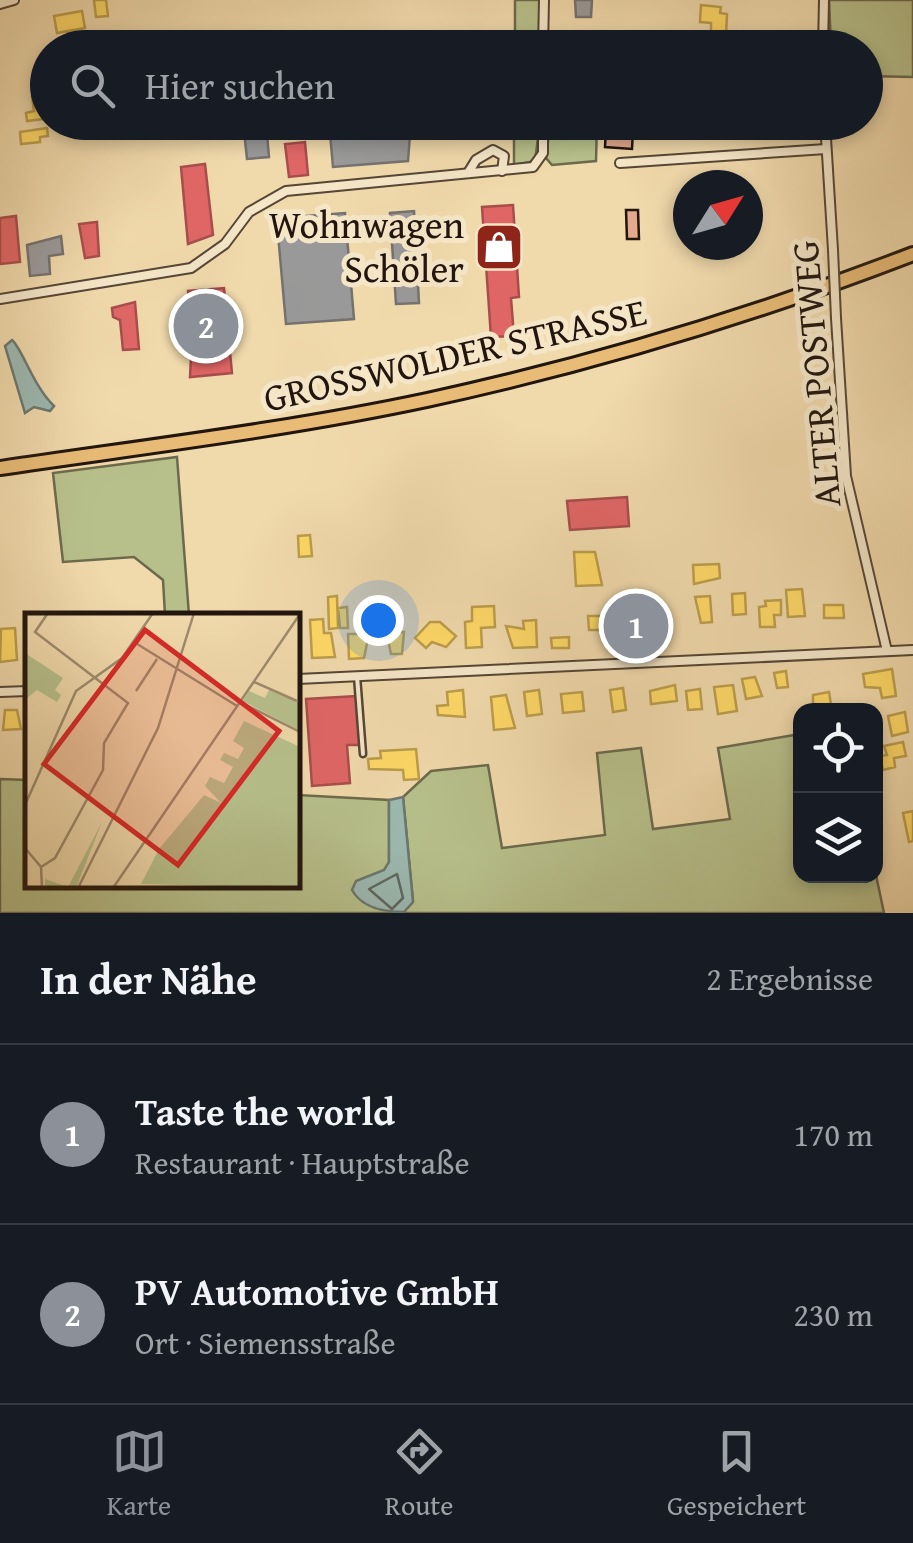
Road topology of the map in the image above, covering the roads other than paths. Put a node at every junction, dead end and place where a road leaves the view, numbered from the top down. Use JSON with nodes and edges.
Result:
{"nodes":[{"id":1,"x":14,"y":0,"type":"edge"},
{"id":2,"x":544,"y":0,"type":"edge"},
{"id":3,"x":824,"y":0,"type":"edge"},
{"id":4,"x":0,"y":4,"type":"edge"},
{"id":5,"x":543,"y":30,"type":"edge"},
{"id":6,"x":823,"y":30,"type":"edge"},
{"id":7,"x":542,"y":140,"type":"edge"},
{"id":8,"x":826,"y":140,"type":"edge"},
{"id":9,"x":826,"y":149,"type":"junction"},
{"id":10,"x":620,"y":163,"type":"dead end"},
{"id":11,"x":502,"y":170,"type":"junction"},
{"id":12,"x":468,"y":173,"type":"junction"},
{"id":13,"x":913,"y":254,"type":"edge"},
{"id":14,"x":0,"y":299,"type":"edge"},
{"id":15,"x":0,"y":468,"type":"edge"},
{"id":16,"x":912,"y":650,"type":"edge"},
{"id":17,"x":887,"y":651,"type":"junction"},
{"id":18,"x":913,"y":664,"type":"edge"},
{"id":19,"x":357,"y":676,"type":"junction"},
{"id":20,"x":300,"y":678,"type":"edge"},
{"id":21,"x":25,"y":691,"type":"edge"},
{"id":22,"x":0,"y":692,"type":"edge"},
{"id":23,"x":363,"y":754,"type":"dead end"}],
"edges":[{"from":1,"to":4,"type":"street"},
{"from":2,"to":5,"type":"street"},
{"from":3,"to":6,"type":"street"},
{"from":7,"to":11,"type":"street"},
{"from":8,"to":9,"type":"street","name":"ALTER POSTWEG"},
{"from":9,"to":10,"type":"street"},
{"from":9,"to":17,"type":"street","name":"ALTER POSTWEG","bridge":true},
{"from":11,"to":12,"type":"street"},
{"from":11,"to":12,"type":"street"},
{"from":12,"to":14,"type":"street"},
{"from":13,"to":15,"type":"main road","name":"GROSSWOLDER STRASSE"},
{"from":16,"to":17,"type":"street"},
{"from":16,"to":18,"type":"street"},
{"from":17,"to":19,"type":"street"},
{"from":19,"to":20,"type":"street"},
{"from":19,"to":23,"type":"lane"},
{"from":21,"to":22,"type":"street"}]}
